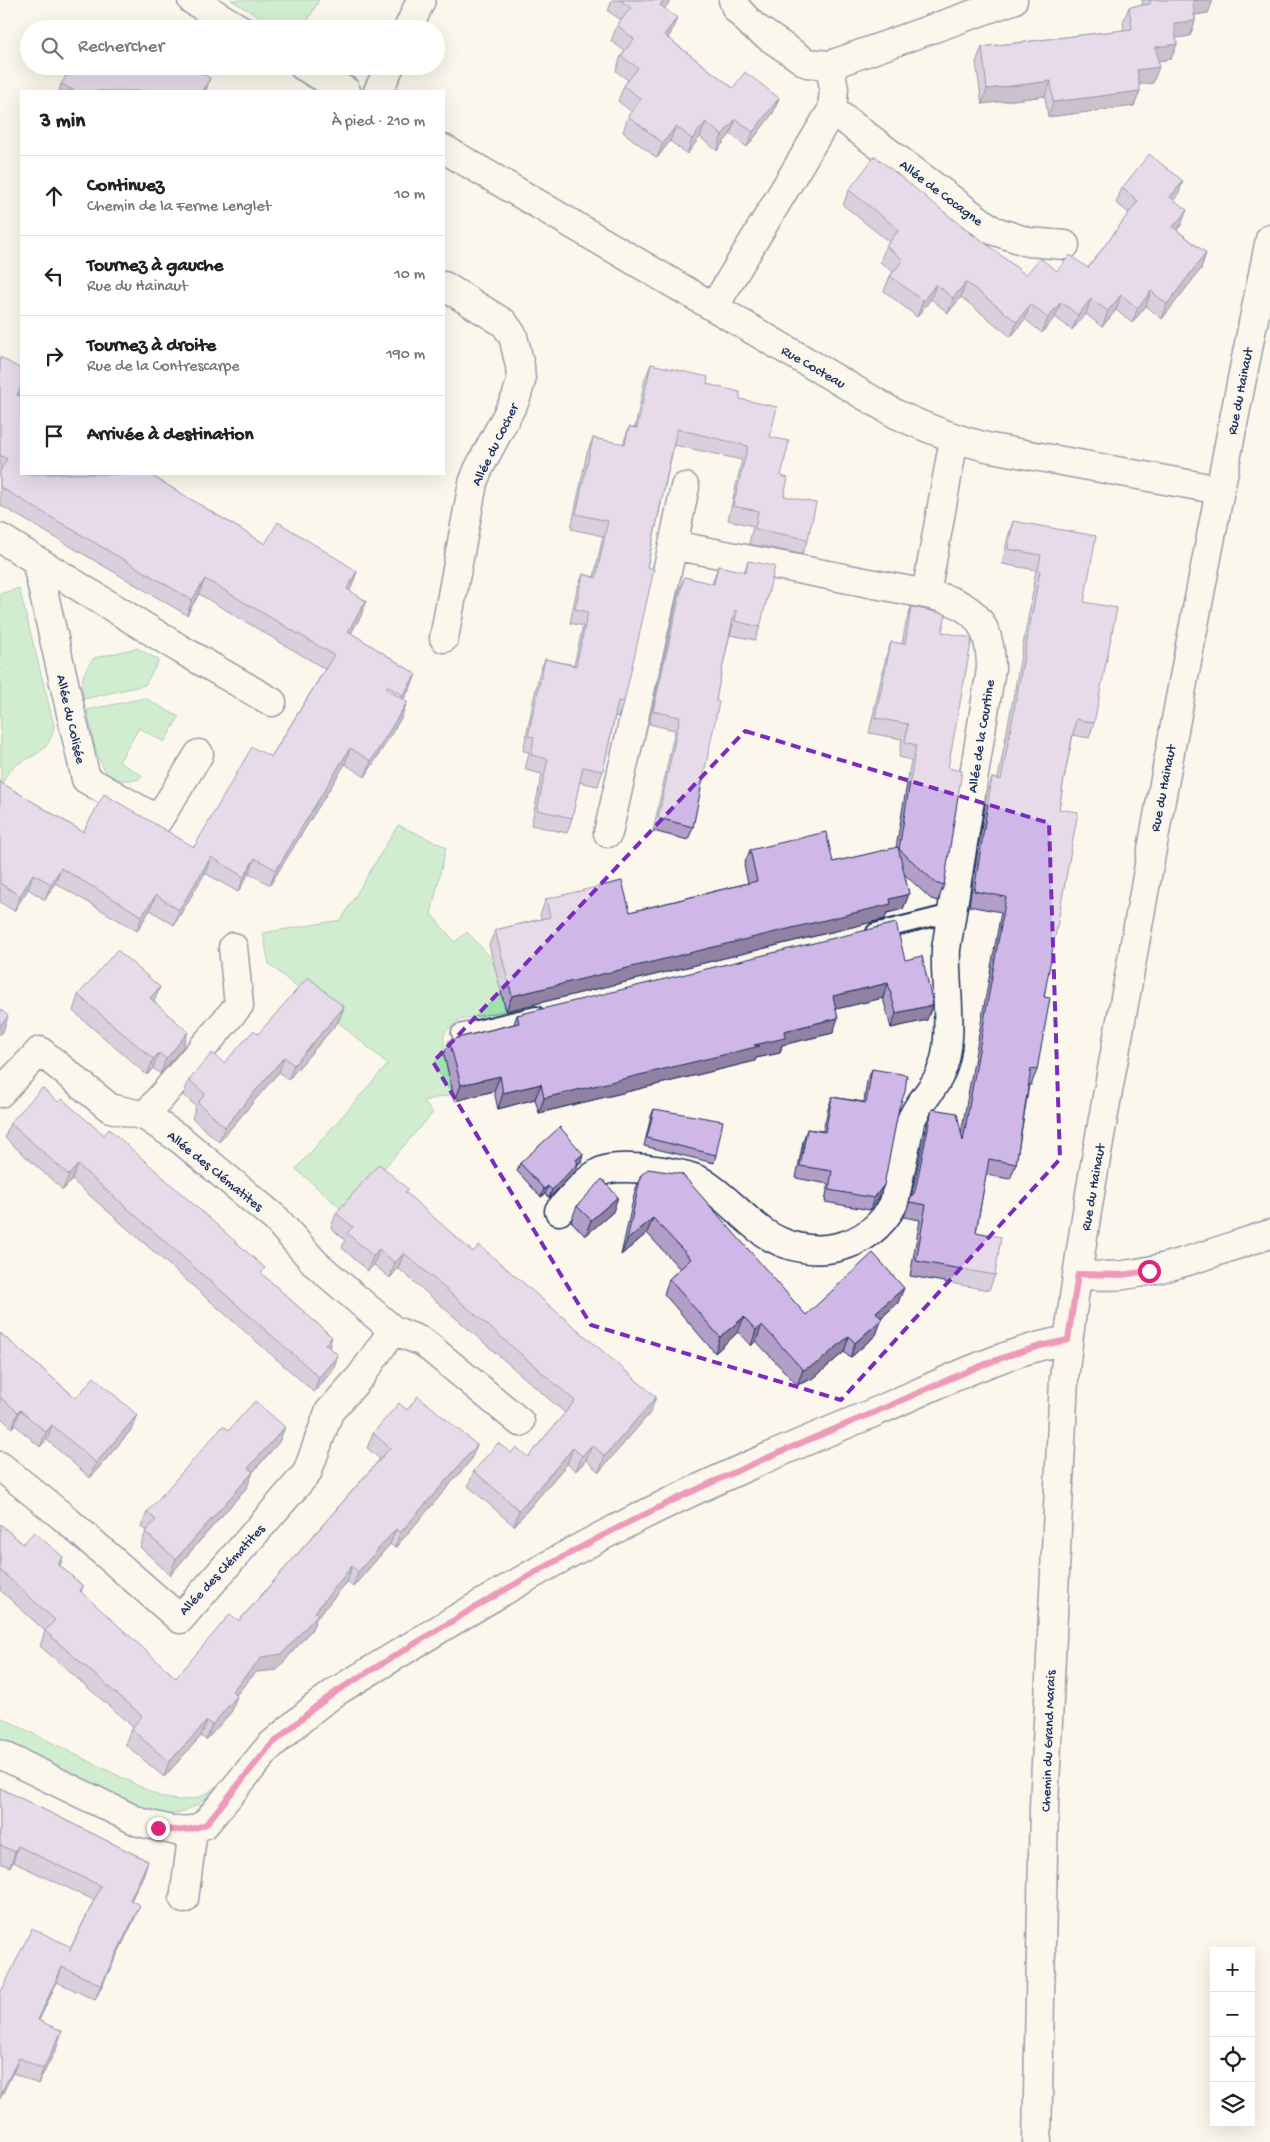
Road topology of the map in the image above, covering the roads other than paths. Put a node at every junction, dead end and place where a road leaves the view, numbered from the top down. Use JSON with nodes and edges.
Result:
{"nodes":[{"id":1,"x":192,"y":0,"type":"edge"},
{"id":2,"x":421,"y":0,"type":"edge"},
{"id":3,"x":733,"y":0,"type":"edge"},
{"id":4,"x":1012,"y":0,"type":"edge"},
{"id":5,"x":225,"y":20,"type":"edge"},
{"id":6,"x":412,"y":20,"type":"edge"},
{"id":7,"x":830,"y":65,"type":"junction"},
{"id":8,"x":318,"y":75,"type":"edge"},
{"id":9,"x":386,"y":75,"type":"edge"},
{"id":10,"x":344,"y":90,"type":"edge"},
{"id":11,"x":378,"y":90,"type":"edge"},
{"id":12,"x":832,"y":110,"type":"junction"},
{"id":13,"x":445,"y":150,"type":"edge"},
{"id":14,"x":1270,"y":238,"type":"edge"},
{"id":15,"x":1065,"y":245,"type":"dead end"},
{"id":16,"x":445,"y":287,"type":"edge"},
{"id":17,"x":714,"y":307,"type":"junction"},
{"id":18,"x":954,"y":439,"type":"junction"},
{"id":19,"x":685,"y":487,"type":"dead end"},
{"id":20,"x":1220,"y":490,"type":"junction"},
{"id":21,"x":0,"y":538,"type":"edge"},
{"id":22,"x":673,"y":544,"type":"junction"},
{"id":23,"x":36,"y":560,"type":"junction"},
{"id":24,"x":926,"y":594,"type":"junction"},
{"id":25,"x":444,"y":638,"type":"dead end"},
{"id":26,"x":272,"y":702,"type":"dead end"},
{"id":27,"x":199,"y":754,"type":"dead end"},
{"id":28,"x":608,"y":832,"type":"dead end"},
{"id":29,"x":951,"y":913,"type":"junction"},
{"id":30,"x":860,"y":935,"type":"edge"},
{"id":31,"x":232,"y":948,"type":"dead end"},
{"id":32,"x":552,"y":1011,"type":"edge"},
{"id":33,"x":460,"y":1033,"type":"dead end"},
{"id":34,"x":0,"y":1094,"type":"edge"},
{"id":35,"x":145,"y":1116,"type":"junction"},
{"id":36,"x":558,"y":1211,"type":"dead end"},
{"id":37,"x":1270,"y":1234,"type":"edge"},
{"id":38,"x":1078,"y":1274,"type":"junction"},
{"id":39,"x":393,"y":1330,"type":"junction"},
{"id":40,"x":1068,"y":1340,"type":"junction"},
{"id":41,"x":520,"y":1422,"type":"dead end"},
{"id":42,"x":0,"y":1466,"type":"edge"},
{"id":43,"x":0,"y":1754,"type":"edge"},
{"id":44,"x":193,"y":1830,"type":"junction"},
{"id":45,"x":184,"y":1899,"type":"dead end"},
{"id":46,"x":1037,"y":2142,"type":"edge"}],
"edges":[{"from":1,"to":5,"type":"street"},
{"from":2,"to":6,"type":"street"},
{"from":3,"to":7,"type":"street"},
{"from":4,"to":7,"type":"street"},
{"from":7,"to":12,"type":"street"},
{"from":8,"to":10,"type":"street"},
{"from":9,"to":11,"type":"street"},
{"from":12,"to":15,"type":"street","name":"Allée de Cocagne"},
{"from":12,"to":17,"type":"street"},
{"from":13,"to":17,"type":"street","name":"Rue Cocteau"},
{"from":14,"to":20,"type":"street","name":"Rue du Hainaut"},
{"from":16,"to":25,"type":"street","name":"Allée du Cocher"},
{"from":17,"to":18,"type":"street","name":"Rue Cocteau"},
{"from":18,"to":20,"type":"street","name":"Rue Cocteau"},
{"from":18,"to":24,"type":"street"},
{"from":19,"to":22,"type":"street"},
{"from":20,"to":38,"type":"street","name":"Rue du Hainaut"},
{"from":21,"to":23,"type":"street"},
{"from":22,"to":24,"type":"street","name":"Allée de la Courtine"},
{"from":22,"to":28,"type":"street"},
{"from":23,"to":26,"type":"street"},
{"from":23,"to":27,"type":"street","name":"Allée du Colisée"},
{"from":24,"to":29,"type":"street","name":"Allée de la Courtine"},
{"from":29,"to":30,"type":"lane"},
{"from":29,"to":36,"type":"street","name":"Allée de la Courtine"},
{"from":31,"to":35,"type":"street"},
{"from":32,"to":33,"type":"lane"},
{"from":34,"to":35,"type":"street","name":"Allée des Clématites"},
{"from":35,"to":39,"type":"street","name":"Allée des Clématites"},
{"from":37,"to":38,"type":"street"},
{"from":38,"to":40,"type":"street","name":"Rue du Hainaut"},
{"from":39,"to":41,"type":"street","name":"Allée des Clématites"},
{"from":39,"to":42,"type":"street","name":"Allée des Clématites"},
{"from":40,"to":44,"type":"street"},
{"from":40,"to":46,"type":"street","name":"Chemin du Grand Marais"},
{"from":43,"to":44,"type":"street"},
{"from":44,"to":45,"type":"street"}]}
